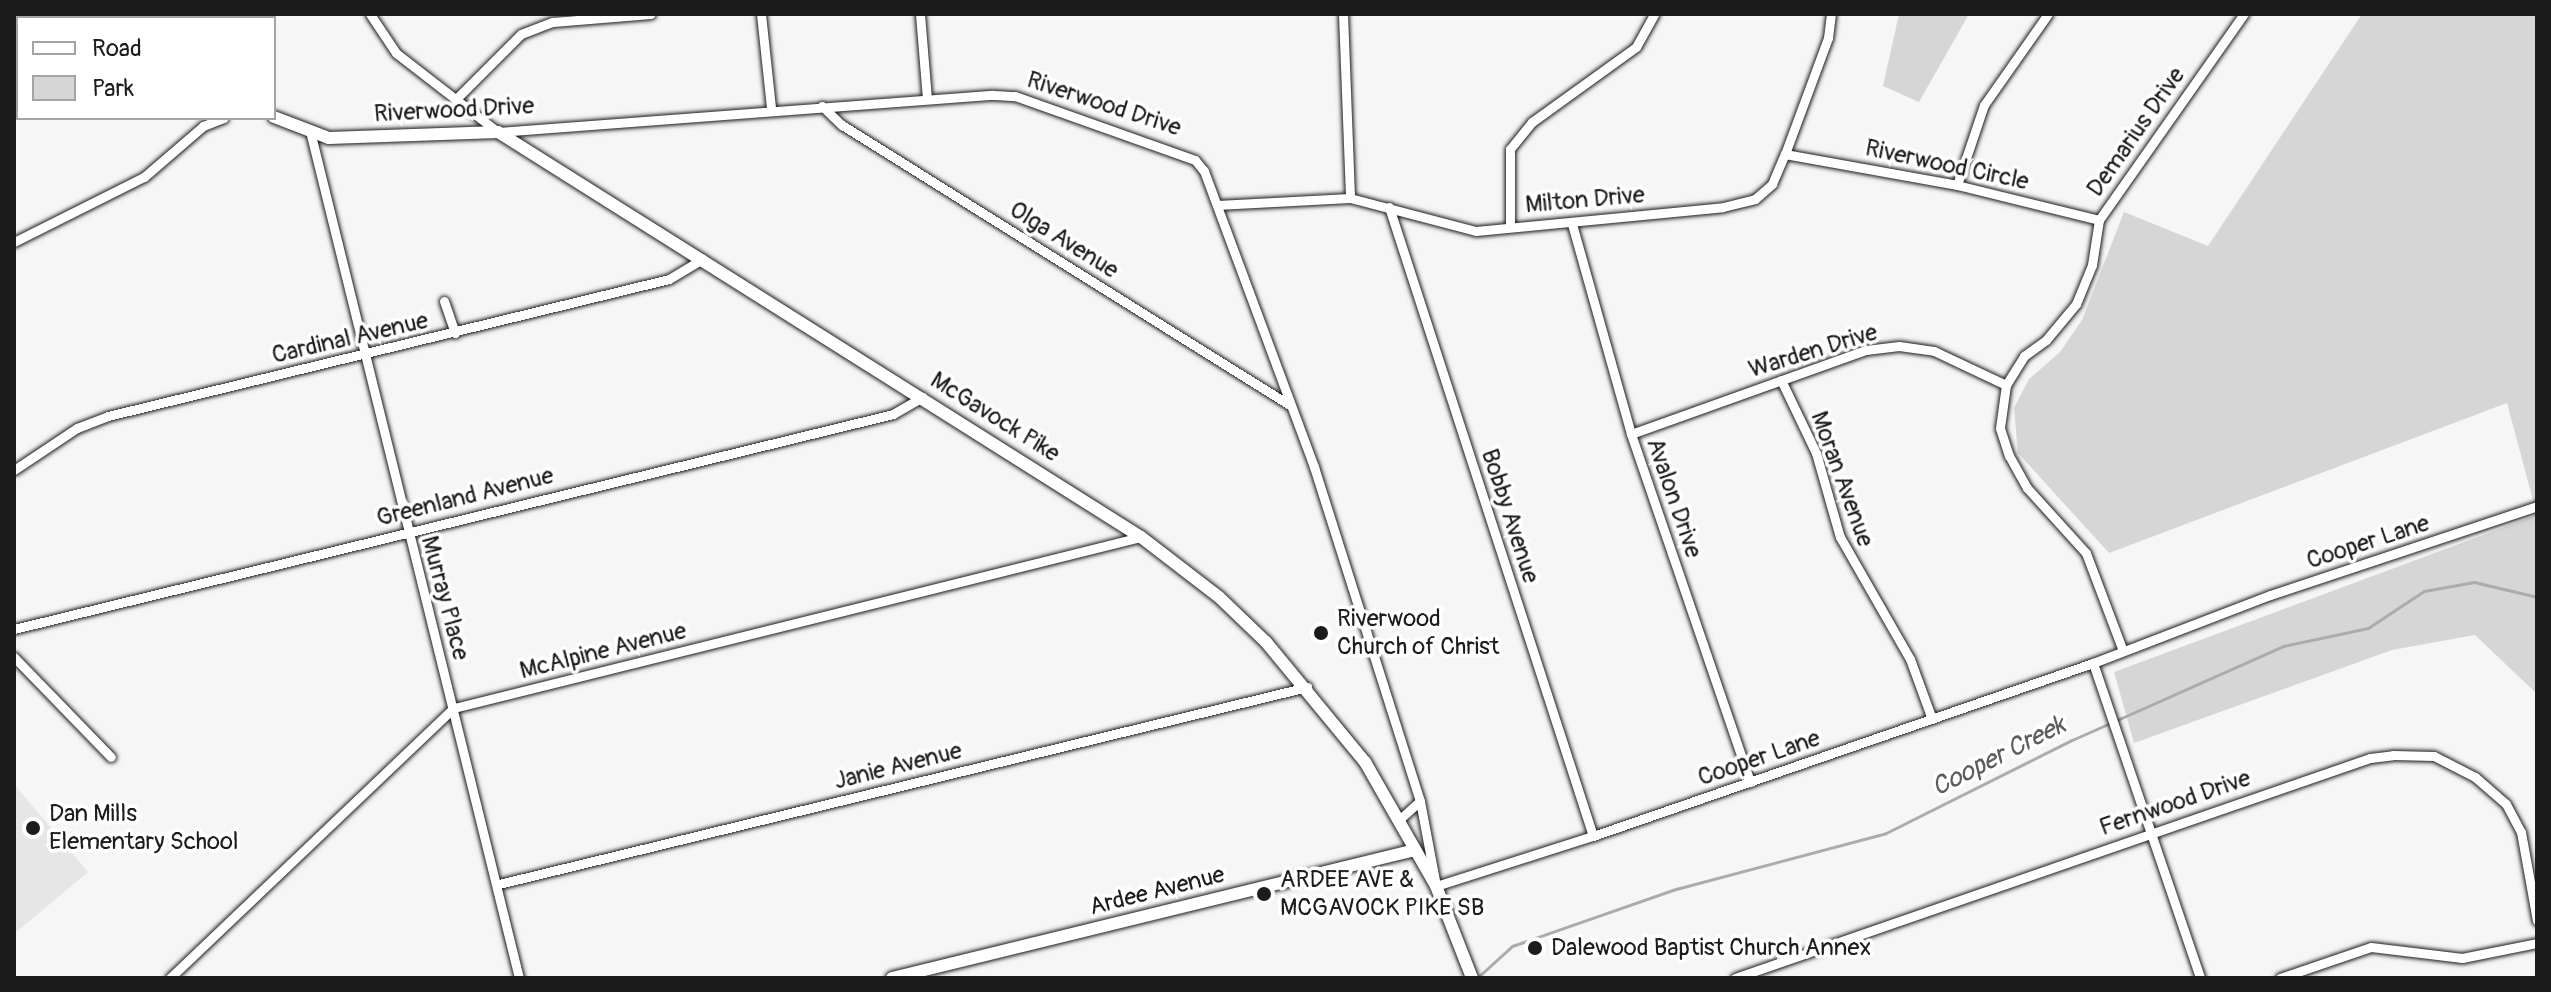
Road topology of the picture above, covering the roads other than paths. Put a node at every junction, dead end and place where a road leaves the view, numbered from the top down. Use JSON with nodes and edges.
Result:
{"nodes":[{"id":1,"x":370,"y":14,"type":"edge"},
{"id":2,"x":651,"y":14,"type":"edge"},
{"id":3,"x":761,"y":14,"type":"edge"},
{"id":4,"x":920,"y":14,"type":"edge"},
{"id":5,"x":1343,"y":14,"type":"edge"},
{"id":6,"x":1654,"y":14,"type":"edge"},
{"id":7,"x":1831,"y":14,"type":"edge"},
{"id":8,"x":2048,"y":14,"type":"edge"},
{"id":9,"x":2244,"y":14,"type":"edge"},
{"id":10,"x":927,"y":99,"type":"junction"},
{"id":11,"x":455,"y":100,"type":"junction"},
{"id":12,"x":822,"y":106,"type":"junction"},
{"id":13,"x":771,"y":108,"type":"junction"},
{"id":14,"x":276,"y":118,"type":"edge"},
{"id":15,"x":219,"y":120,"type":"edge"},
{"id":16,"x":498,"y":132,"type":"junction"},
{"id":17,"x":311,"y":135,"type":"junction"},
{"id":18,"x":1785,"y":154,"type":"junction"},
{"id":19,"x":1957,"y":185,"type":"junction"},
{"id":20,"x":1350,"y":198,"type":"junction"},
{"id":21,"x":1217,"y":205,"type":"junction"},
{"id":22,"x":1389,"y":207,"type":"junction"},
{"id":23,"x":2099,"y":220,"type":"junction"},
{"id":24,"x":1572,"y":224,"type":"junction"},
{"id":25,"x":1510,"y":226,"type":"junction"},
{"id":26,"x":14,"y":242,"type":"edge"},
{"id":27,"x":702,"y":259,"type":"junction"},
{"id":28,"x":444,"y":301,"type":"dead end"},
{"id":29,"x":455,"y":333,"type":"junction"},
{"id":30,"x":363,"y":354,"type":"junction"},
{"id":31,"x":1781,"y":380,"type":"junction"},
{"id":32,"x":2006,"y":385,"type":"junction"},
{"id":33,"x":922,"y":397,"type":"junction"},
{"id":34,"x":1288,"y":404,"type":"junction"},
{"id":35,"x":1631,"y":434,"type":"junction"},
{"id":36,"x":14,"y":470,"type":"edge"},
{"id":37,"x":2537,"y":506,"type":"edge"},
{"id":38,"x":406,"y":531,"type":"junction"},
{"id":39,"x":1141,"y":537,"type":"junction"},
{"id":40,"x":14,"y":629,"type":"edge"},
{"id":41,"x":2123,"y":651,"type":"junction"},
{"id":42,"x":14,"y":657,"type":"edge"},
{"id":43,"x":2093,"y":663,"type":"junction"},
{"id":44,"x":1307,"y":687,"type":"junction"},
{"id":45,"x":454,"y":708,"type":"junction"},
{"id":46,"x":1932,"y":719,"type":"junction"},
{"id":47,"x":111,"y":757,"type":"dead end"},
{"id":48,"x":1750,"y":782,"type":"junction"},
{"id":49,"x":1420,"y":801,"type":"junction"},
{"id":50,"x":1401,"y":818,"type":"junction"},
{"id":51,"x":2149,"y":833,"type":"junction"},
{"id":52,"x":1593,"y":836,"type":"junction"},
{"id":53,"x":1428,"y":839,"type":"junction"},
{"id":54,"x":1415,"y":850,"type":"junction"},
{"id":55,"x":499,"y":884,"type":"junction"},
{"id":56,"x":1436,"y":886,"type":"junction"},
{"id":57,"x":2537,"y":921,"type":"edge"},
{"id":58,"x":2537,"y":943,"type":"edge"},
{"id":59,"x":170,"y":978,"type":"edge"},
{"id":60,"x":519,"y":978,"type":"edge"},
{"id":61,"x":892,"y":978,"type":"edge"},
{"id":62,"x":1472,"y":978,"type":"edge"},
{"id":63,"x":1735,"y":978,"type":"edge"},
{"id":64,"x":2200,"y":978,"type":"edge"},
{"id":65,"x":2280,"y":978,"type":"edge"}],
"edges":[{"from":1,"to":11,"type":"street","name":"McGavock Pike"},
{"from":2,"to":11,"type":"street"},
{"from":3,"to":13,"type":"street"},
{"from":4,"to":10,"type":"street"},
{"from":5,"to":20,"type":"street"},
{"from":6,"to":25,"type":"street"},
{"from":7,"to":18,"type":"street","name":"Milton Drive"},
{"from":8,"to":19,"type":"street"},
{"from":9,"to":23,"type":"street","name":"Demarius Drive"},
{"from":10,"to":12,"type":"street","name":"Riverwood Drive"},
{"from":10,"to":21,"type":"street","name":"Riverwood Drive"},
{"from":11,"to":16,"type":"street","name":"McGavock Pike"},
{"from":12,"to":13,"type":"street","name":"Riverwood Drive"},
{"from":12,"to":34,"type":"street","name":"Olga Avenue"},
{"from":13,"to":16,"type":"street","name":"Riverwood Drive"},
{"from":14,"to":17,"type":"street","name":"Riverwood Drive"},
{"from":15,"to":26,"type":"street"},
{"from":16,"to":17,"type":"street","name":"Riverwood Drive"},
{"from":16,"to":27,"type":"street","name":"McGavock Pike"},
{"from":17,"to":30,"type":"street","name":"Murray Place"},
{"from":18,"to":19,"type":"street","name":"Riverwood Circle"},
{"from":18,"to":24,"type":"street","name":"Milton Drive"},
{"from":19,"to":23,"type":"street","name":"Riverwood Circle"},
{"from":20,"to":21,"type":"street","name":"Milton Drive"},
{"from":20,"to":22,"type":"street","name":"Milton Drive"},
{"from":21,"to":34,"type":"street","name":"Riverwood Drive"},
{"from":22,"to":25,"type":"street","name":"Milton Drive"},
{"from":22,"to":52,"type":"street","name":"Bobby Avenue"},
{"from":23,"to":32,"type":"street","name":"Demarius Drive"},
{"from":24,"to":25,"type":"street","name":"Milton Drive"},
{"from":24,"to":35,"type":"street","name":"Avalon Drive"},
{"from":27,"to":29,"type":"street","name":"Cardinal Avenue"},
{"from":27,"to":33,"type":"street","name":"McGavock Pike"},
{"from":28,"to":29,"type":"street"},
{"from":29,"to":30,"type":"street","name":"Cardinal Avenue"},
{"from":30,"to":36,"type":"street","name":"Cardinal Avenue"},
{"from":30,"to":38,"type":"street","name":"Murray Place"},
{"from":31,"to":32,"type":"street","name":"Warden Drive"},
{"from":31,"to":35,"type":"street","name":"Warden Drive"},
{"from":31,"to":46,"type":"street","name":"Moran Avenue"},
{"from":32,"to":41,"type":"street","name":"Demarius Drive"},
{"from":33,"to":38,"type":"street","name":"Greenland Avenue"},
{"from":33,"to":39,"type":"street","name":"McGavock Pike"},
{"from":34,"to":49,"type":"street","name":"Riverwood Drive"},
{"from":35,"to":48,"type":"street","name":"Avalon Drive"},
{"from":37,"to":41,"type":"street","name":"Cooper Lane"},
{"from":38,"to":40,"type":"street","name":"Greenland Avenue"},
{"from":38,"to":45,"type":"street","name":"Murray Place"},
{"from":39,"to":44,"type":"street","name":"McGavock Pike"},
{"from":39,"to":45,"type":"street","name":"McAlpine Avenue"},
{"from":41,"to":43,"type":"street","name":"Cooper Lane"},
{"from":42,"to":47,"type":"street"},
{"from":43,"to":46,"type":"street","name":"Cooper Lane"},
{"from":43,"to":51,"type":"street"},
{"from":44,"to":50,"type":"street","name":"McGavock Pike"},
{"from":44,"to":55,"type":"street","name":"Janie Avenue"},
{"from":45,"to":55,"type":"street","name":"Murray Place"},
{"from":45,"to":59,"type":"street","name":"McAlpine Avenue"},
{"from":46,"to":48,"type":"street","name":"Cooper Lane"},
{"from":48,"to":52,"type":"street","name":"Cooper Lane"},
{"from":49,"to":50,"type":"street"},
{"from":49,"to":53,"type":"street","name":"Riverwood Drive"},
{"from":50,"to":54,"type":"street","name":"McGavock Pike"},
{"from":51,"to":57,"type":"street","name":"Fernwood Drive"},
{"from":51,"to":63,"type":"street","name":"Fernwood Drive"},
{"from":51,"to":64,"type":"street"},
{"from":52,"to":56,"type":"street","name":"Cooper Lane"},
{"from":53,"to":54,"type":"street","name":"Ardee Avenue"},
{"from":53,"to":56,"type":"street","name":"Riverwood Drive"},
{"from":54,"to":56,"type":"street","name":"McGavock Pike"},
{"from":54,"to":61,"type":"street","name":"Ardee Avenue"},
{"from":55,"to":60,"type":"street","name":"Murray Place"},
{"from":56,"to":62,"type":"street","name":"McGavock Pike"},
{"from":58,"to":65,"type":"street"}]}
